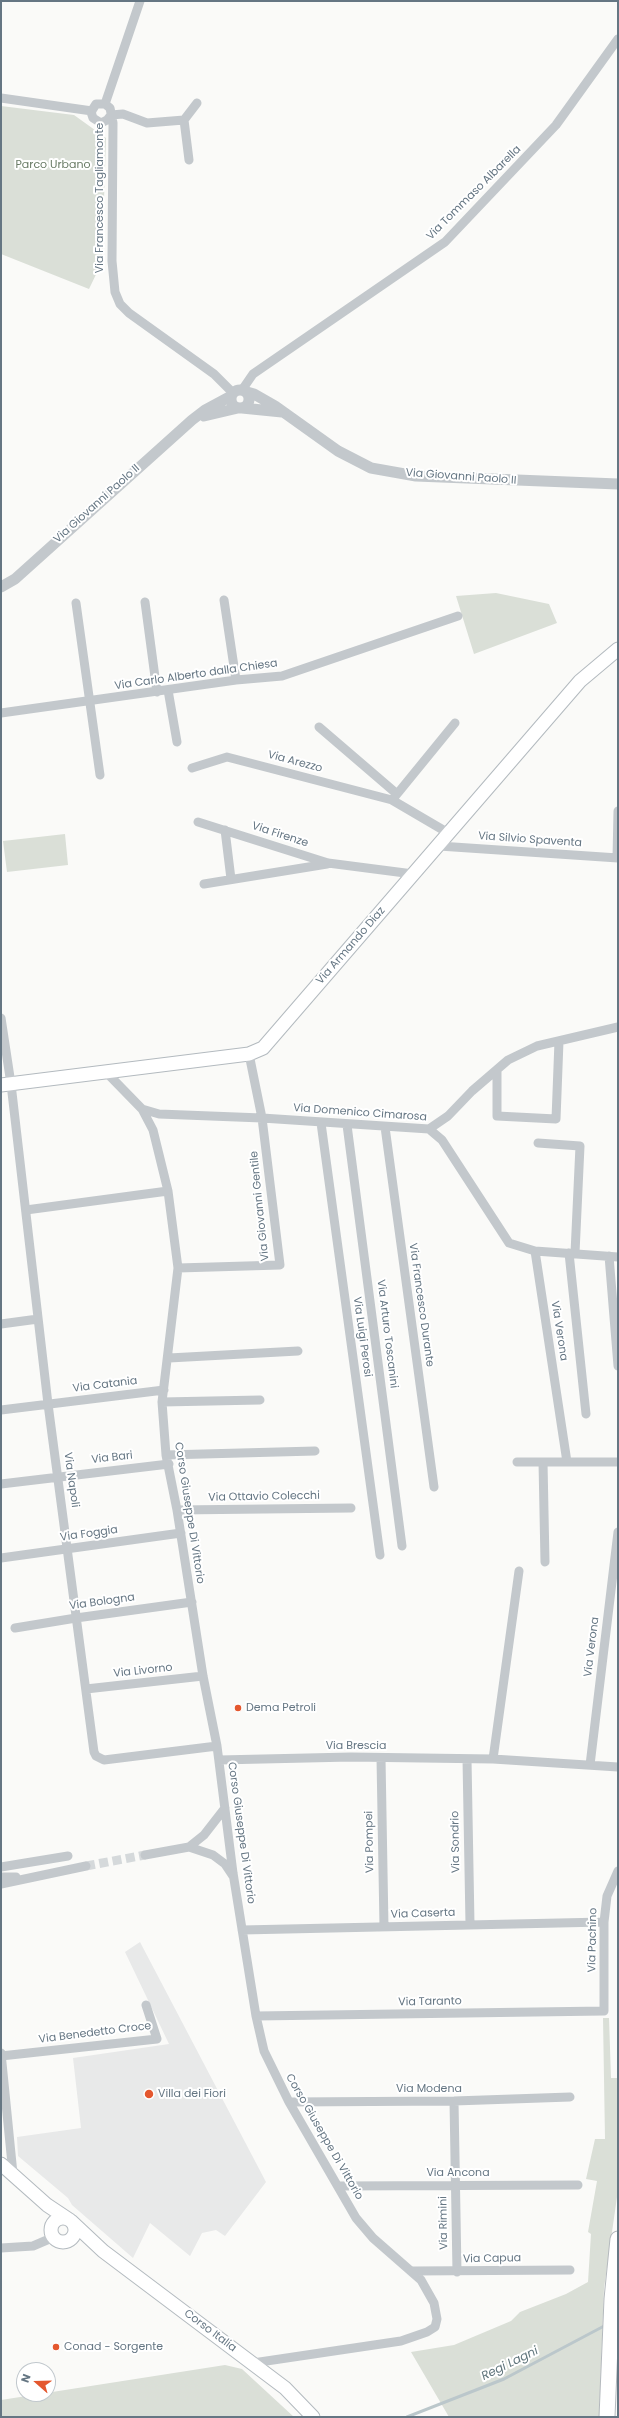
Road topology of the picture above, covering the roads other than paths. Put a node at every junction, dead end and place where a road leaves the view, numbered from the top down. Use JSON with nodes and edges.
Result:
{"nodes":[{"id":1,"x":140,"y":1,"type":"edge"},
{"id":2,"x":618,"y":39,"type":"edge"},
{"id":3,"x":1,"y":98,"type":"edge"},
{"id":4,"x":197,"y":103,"type":"dead end"},
{"id":5,"x":105,"y":104,"type":"junction"},
{"id":6,"x":92,"y":111,"type":"junction"},
{"id":7,"x":111,"y":115,"type":"junction"},
{"id":8,"x":184,"y":120,"type":"junction"},
{"id":9,"x":189,"y":160,"type":"dead end"},
{"id":10,"x":238,"y":393,"type":"junction"},
{"id":11,"x":240,"y":408,"type":"junction"},
{"id":12,"x":286,"y":414,"type":"junction"},
{"id":13,"x":192,"y":420,"type":"junction"},
{"id":14,"x":604,"y":484,"type":"junction"},
{"id":15,"x":618,"y":484,"type":"edge"},
{"id":16,"x":618,"y":488,"type":"edge"},
{"id":17,"x":1,"y":588,"type":"edge"},
{"id":18,"x":224,"y":600,"type":"dead end"},
{"id":19,"x":145,"y":602,"type":"dead end"},
{"id":20,"x":76,"y":603,"type":"dead end"},
{"id":21,"x":458,"y":616,"type":"dead end"},
{"id":22,"x":618,"y":649,"type":"edge"},
{"id":23,"x":236,"y":680,"type":"junction"},
{"id":24,"x":168,"y":690,"type":"junction"},
{"id":25,"x":157,"y":692,"type":"junction"},
{"id":26,"x":89,"y":702,"type":"junction"},
{"id":27,"x":1,"y":713,"type":"edge"},
{"id":28,"x":454,"y":723,"type":"dead end"},
{"id":29,"x":318,"y":727,"type":"dead end"},
{"id":30,"x":177,"y":742,"type":"dead end"},
{"id":31,"x":192,"y":768,"type":"dead end"},
{"id":32,"x":100,"y":775,"type":"dead end"},
{"id":33,"x":395,"y":797,"type":"junction"},
{"id":34,"x":618,"y":811,"type":"edge"},
{"id":35,"x":198,"y":822,"type":"dead end"},
{"id":36,"x":225,"y":830,"type":"junction"},
{"id":37,"x":450,"y":834,"type":"junction"},
{"id":38,"x":440,"y":846,"type":"junction"},
{"id":39,"x":617,"y":858,"type":"edge"},
{"id":40,"x":328,"y":864,"type":"junction"},
{"id":41,"x":413,"y":874,"type":"junction"},
{"id":42,"x":231,"y":879,"type":"junction"},
{"id":43,"x":204,"y":884,"type":"dead end"},
{"id":44,"x":1,"y":1018,"type":"edge"},
{"id":45,"x":618,"y":1027,"type":"edge"},
{"id":46,"x":559,"y":1041,"type":"junction"},
{"id":47,"x":249,"y":1054,"type":"junction"},
{"id":48,"x":497,"y":1070,"type":"junction"},
{"id":49,"x":105,"y":1071,"type":"junction"},
{"id":50,"x":6,"y":1084,"type":"edge"},
{"id":51,"x":142,"y":1108,"type":"junction"},
{"id":52,"x":262,"y":1118,"type":"junction"},
{"id":53,"x":321,"y":1123,"type":"junction"},
{"id":54,"x":347,"y":1125,"type":"junction"},
{"id":55,"x":385,"y":1127,"type":"junction"},
{"id":56,"x":429,"y":1129,"type":"junction"},
{"id":57,"x":538,"y":1143,"type":"dead end"},
{"id":58,"x":168,"y":1191,"type":"junction"},
{"id":59,"x":26,"y":1210,"type":"junction"},
{"id":60,"x":535,"y":1251,"type":"junction"},
{"id":61,"x":572,"y":1253,"type":"junction"},
{"id":62,"x":613,"y":1256,"type":"edge"},
{"id":63,"x":178,"y":1268,"type":"junction"},
{"id":64,"x":38,"y":1319,"type":"junction"},
{"id":65,"x":1,"y":1324,"type":"edge"},
{"id":66,"x":298,"y":1351,"type":"dead end"},
{"id":67,"x":169,"y":1358,"type":"junction"},
{"id":68,"x":618,"y":1366,"type":"edge"},
{"id":69,"x":164,"y":1390,"type":"junction"},
{"id":70,"x":260,"y":1400,"type":"dead end"},
{"id":71,"x":162,"y":1402,"type":"junction"},
{"id":72,"x":48,"y":1404,"type":"junction"},
{"id":73,"x":1,"y":1410,"type":"edge"},
{"id":74,"x":586,"y":1414,"type":"dead end"},
{"id":75,"x":315,"y":1451,"type":"dead end"},
{"id":76,"x":167,"y":1459,"type":"junction"},
{"id":77,"x":517,"y":1462,"type":"dead end"},
{"id":78,"x":543,"y":1462,"type":"junction"},
{"id":79,"x":567,"y":1462,"type":"junction"},
{"id":80,"x":618,"y":1462,"type":"edge"},
{"id":81,"x":59,"y":1476,"type":"junction"},
{"id":82,"x":1,"y":1484,"type":"edge"},
{"id":83,"x":434,"y":1487,"type":"dead end"},
{"id":84,"x":351,"y":1508,"type":"dead end"},
{"id":85,"x":177,"y":1510,"type":"junction"},
{"id":86,"x":618,"y":1532,"type":"edge"},
{"id":87,"x":181,"y":1534,"type":"junction"},
{"id":88,"x":402,"y":1546,"type":"dead end"},
{"id":89,"x":68,"y":1549,"type":"junction"},
{"id":90,"x":380,"y":1555,"type":"dead end"},
{"id":91,"x":1,"y":1558,"type":"edge"},
{"id":92,"x":545,"y":1562,"type":"dead end"},
{"id":93,"x":519,"y":1571,"type":"dead end"},
{"id":94,"x":192,"y":1602,"type":"junction"},
{"id":95,"x":76,"y":1618,"type":"junction"},
{"id":96,"x":15,"y":1628,"type":"dead end"},
{"id":97,"x":203,"y":1676,"type":"junction"},
{"id":98,"x":86,"y":1689,"type":"junction"},
{"id":99,"x":217,"y":1746,"type":"junction"},
{"id":100,"x":380,"y":1758,"type":"junction"},
{"id":101,"x":466,"y":1759,"type":"junction"},
{"id":102,"x":493,"y":1759,"type":"junction"},
{"id":103,"x":219,"y":1760,"type":"junction"},
{"id":104,"x":590,"y":1764,"type":"junction"},
{"id":105,"x":618,"y":1767,"type":"edge"},
{"id":106,"x":225,"y":1808,"type":"junction"},
{"id":107,"x":189,"y":1847,"type":"junction"},
{"id":108,"x":144,"y":1855,"type":"tunnel mouth"},
{"id":109,"x":68,"y":1856,"type":"dead end"},
{"id":110,"x":86,"y":1866,"type":"tunnel mouth"},
{"id":111,"x":1,"y":1867,"type":"edge"},
{"id":112,"x":618,"y":1871,"type":"edge"},
{"id":113,"x":34,"y":1876,"type":"junction"},
{"id":114,"x":1,"y":1877,"type":"edge"},
{"id":115,"x":234,"y":1877,"type":"junction"},
{"id":116,"x":1,"y":1884,"type":"edge"},
{"id":117,"x":604,"y":1922,"type":"junction"},
{"id":118,"x":470,"y":1924,"type":"junction"},
{"id":119,"x":384,"y":1927,"type":"junction"},
{"id":120,"x":242,"y":1930,"type":"junction"},
{"id":121,"x":146,"y":2005,"type":"dead end"},
{"id":122,"x":604,"y":2011,"type":"joint"},
{"id":123,"x":256,"y":2016,"type":"junction"},
{"id":124,"x":1,"y":2053,"type":"edge"},
{"id":125,"x":2,"y":2056,"type":"edge"},
{"id":126,"x":570,"y":2097,"type":"dead end"},
{"id":127,"x":454,"y":2101,"type":"junction"},
{"id":128,"x":289,"y":2102,"type":"junction"},
{"id":129,"x":1,"y":2164,"type":"edge"},
{"id":130,"x":13,"y":2174,"type":"junction"},
{"id":131,"x":456,"y":2185,"type":"junction"},
{"id":132,"x":578,"y":2185,"type":"dead end"},
{"id":133,"x":338,"y":2186,"type":"junction"},
{"id":134,"x":47,"y":2205,"type":"junction"},
{"id":135,"x":69,"y":2220,"type":"junction"},
{"id":136,"x":57,"y":2235,"type":"junction"},
{"id":137,"x":617,"y":2244,"type":"edge"},
{"id":138,"x":1,"y":2248,"type":"edge"},
{"id":139,"x":103,"y":2251,"type":"junction"},
{"id":140,"x":570,"y":2270,"type":"dead end"},
{"id":141,"x":413,"y":2272,"type":"junction"},
{"id":142,"x":457,"y":2272,"type":"junction"},
{"id":143,"x":253,"y":2363,"type":"junction"},
{"id":144,"x":313,"y":2417,"type":"edge"},
{"id":145,"x":607,"y":2417,"type":"edge"}],
"edges":[{"from":1,"to":5,"type":"street"},
{"from":2,"to":10,"type":"street","name":"Via Tommaso Albarella"},
{"from":3,"to":6,"type":"street"},
{"from":4,"to":8,"type":"street"},
{"from":5,"to":6,"type":"street"},
{"from":5,"to":7,"type":"street"},
{"from":6,"to":7,"type":"street"},
{"from":7,"to":8,"type":"street"},
{"from":7,"to":10,"type":"street","name":"Via Francesco Tagliamonte"},
{"from":8,"to":9,"type":"street"},
{"from":10,"to":11,"type":"street"},
{"from":10,"to":11,"type":"street"},
{"from":10,"to":12,"type":"street","name":"Via Giovanni Paolo II"},
{"from":10,"to":13,"type":"street","name":"Via Giovanni Paolo II"},
{"from":11,"to":12,"type":"street","name":"Via Giovanni Paolo II"},
{"from":11,"to":13,"type":"street","name":"Via Giovanni Paolo II"},
{"from":12,"to":14,"type":"street","name":"Via Giovanni Paolo II"},
{"from":13,"to":17,"type":"street","name":"Via Giovanni Paolo II"},
{"from":14,"to":15,"type":"street","name":"Via Giovanni Paolo II"},
{"from":14,"to":16,"type":"street","name":"Via Giovanni Paolo II"},
{"from":18,"to":23,"type":"street"},
{"from":19,"to":25,"type":"street"},
{"from":20,"to":26,"type":"street"},
{"from":21,"to":23,"type":"street","name":"Via Carlo Alberto dalla Chiesa"},
{"from":22,"to":37,"type":"main road","name":"Via Armando Diaz"},
{"from":23,"to":24,"type":"street","name":"Via Carlo Alberto dalla Chiesa"},
{"from":24,"to":25,"type":"street","name":"Via Carlo Alberto dalla Chiesa"},
{"from":24,"to":30,"type":"street"},
{"from":25,"to":26,"type":"street","name":"Via Carlo Alberto dalla Chiesa"},
{"from":26,"to":27,"type":"street","name":"Via Carlo Alberto dalla Chiesa"},
{"from":26,"to":32,"type":"street"},
{"from":28,"to":33,"type":"street"},
{"from":29,"to":33,"type":"street","name":"Via Arezzo"},
{"from":31,"to":33,"type":"street","name":"Via Arezzo"},
{"from":33,"to":37,"type":"street","name":"Via Arezzo"},
{"from":34,"to":39,"type":"street"},
{"from":35,"to":36,"type":"street","name":"Via Firenze"},
{"from":36,"to":40,"type":"street","name":"Via Firenze"},
{"from":36,"to":42,"type":"street"},
{"from":37,"to":38,"type":"main road","name":"Via Armando Diaz"},
{"from":38,"to":39,"type":"street","name":"Via Silvio Spaventa"},
{"from":38,"to":41,"type":"main road","name":"Via Armando Diaz"},
{"from":40,"to":41,"type":"street","name":"Via Firenze"},
{"from":40,"to":42,"type":"street","name":"Via Firenze"},
{"from":41,"to":47,"type":"main road","name":"Via Armando Diaz"},
{"from":42,"to":43,"type":"street","name":"Via Firenze"},
{"from":44,"to":50,"type":"street","name":"Via Napoli"},
{"from":45,"to":46,"type":"street"},
{"from":46,"to":48,"type":"street"},
{"from":46,"to":48,"type":"street"},
{"from":47,"to":49,"type":"main road","name":"Via Armando Diaz"},
{"from":47,"to":52,"type":"street"},
{"from":48,"to":56,"type":"street"},
{"from":49,"to":50,"type":"main road","name":"Via Armando Diaz"},
{"from":49,"to":51,"type":"street","name":"Via Domenico Cimarosa"},
{"from":50,"to":59,"type":"street","name":"Via Napoli"},
{"from":51,"to":52,"type":"street","name":"Via Domenico Cimarosa"},
{"from":51,"to":58,"type":"street","name":"Corso Giuseppe Di Vittorio"},
{"from":52,"to":53,"type":"street","name":"Via Domenico Cimarosa"},
{"from":52,"to":63,"type":"street","name":"Via Giovanni Gentile"},
{"from":53,"to":54,"type":"street","name":"Via Domenico Cimarosa"},
{"from":53,"to":90,"type":"street","name":"Via Luigi Perosi"},
{"from":54,"to":55,"type":"street","name":"Via Domenico Cimarosa"},
{"from":54,"to":88,"type":"street","name":"Via Arturo Toscanini"},
{"from":55,"to":56,"type":"street","name":"Via Domenico Cimarosa"},
{"from":55,"to":83,"type":"street","name":"Via Francesco Durante"},
{"from":56,"to":60,"type":"street","name":"Via Domenico Cimarosa"},
{"from":57,"to":61,"type":"street"},
{"from":58,"to":59,"type":"street"},
{"from":58,"to":63,"type":"street","name":"Corso Giuseppe Di Vittorio"},
{"from":59,"to":64,"type":"street","name":"Via Napoli"},
{"from":60,"to":61,"type":"street","name":"Via Domenico Cimarosa"},
{"from":60,"to":79,"type":"street","name":"Via Verona"},
{"from":61,"to":62,"type":"street","name":"Via Domenico Cimarosa"},
{"from":61,"to":74,"type":"street"},
{"from":62,"to":68,"type":"street"},
{"from":63,"to":67,"type":"street","name":"Corso Giuseppe Di Vittorio"},
{"from":64,"to":65,"type":"street"},
{"from":64,"to":72,"type":"street","name":"Via Napoli"},
{"from":66,"to":67,"type":"street"},
{"from":67,"to":69,"type":"street","name":"Corso Giuseppe Di Vittorio"},
{"from":69,"to":71,"type":"street","name":"Corso Giuseppe Di Vittorio"},
{"from":69,"to":72,"type":"street","name":"Via Catania"},
{"from":70,"to":71,"type":"street"},
{"from":71,"to":76,"type":"street","name":"Corso Giuseppe Di Vittorio"},
{"from":72,"to":73,"type":"street","name":"Via Catania"},
{"from":72,"to":81,"type":"street","name":"Via Napoli"},
{"from":75,"to":76,"type":"street","name":"Via Bari"},
{"from":76,"to":81,"type":"street","name":"Via Bari"},
{"from":76,"to":85,"type":"street","name":"Corso Giuseppe Di Vittorio"},
{"from":77,"to":78,"type":"street"},
{"from":78,"to":79,"type":"street"},
{"from":78,"to":92,"type":"street"},
{"from":79,"to":80,"type":"street"},
{"from":81,"to":82,"type":"street","name":"Via Bari"},
{"from":81,"to":89,"type":"street","name":"Via Napoli"},
{"from":84,"to":85,"type":"street","name":"Via Ottavio Colecchi"},
{"from":85,"to":87,"type":"street","name":"Corso Giuseppe Di Vittorio"},
{"from":86,"to":104,"type":"street","name":"Via Verona"},
{"from":87,"to":89,"type":"street","name":"Via Foggia"},
{"from":87,"to":94,"type":"street","name":"Corso Giuseppe Di Vittorio"},
{"from":89,"to":91,"type":"street","name":"Via Foggia"},
{"from":89,"to":95,"type":"street","name":"Via Napoli"},
{"from":93,"to":102,"type":"street"},
{"from":94,"to":95,"type":"street","name":"Via Bologna"},
{"from":94,"to":97,"type":"street","name":"Corso Giuseppe Di Vittorio"},
{"from":95,"to":96,"type":"street","name":"Via Bologna"},
{"from":95,"to":98,"type":"street","name":"Via Napoli"},
{"from":97,"to":98,"type":"street","name":"Via Livorno"},
{"from":97,"to":99,"type":"street","name":"Corso Giuseppe Di Vittorio"},
{"from":98,"to":99,"type":"street","name":"Via Napoli"},
{"from":99,"to":103,"type":"street","name":"Corso Giuseppe Di Vittorio"},
{"from":100,"to":101,"type":"street","name":"Via Brescia"},
{"from":100,"to":103,"type":"street","name":"Via Brescia"},
{"from":100,"to":119,"type":"street","name":"Via Pompei"},
{"from":101,"to":102,"type":"street","name":"Via Brescia"},
{"from":101,"to":118,"type":"street","name":"Via Sondrio"},
{"from":102,"to":104,"type":"street","name":"Via Brescia"},
{"from":103,"to":106,"type":"street","name":"Corso Giuseppe Di Vittorio"},
{"from":104,"to":105,"type":"street","name":"Via Brescia"},
{"from":106,"to":107,"type":"street"},
{"from":106,"to":115,"type":"street","name":"Corso Giuseppe Di Vittorio"},
{"from":107,"to":108,"type":"street"},
{"from":107,"to":115,"type":"street"},
{"from":109,"to":111,"type":"street"},
{"from":110,"to":113,"type":"street"},
{"from":112,"to":117,"type":"street","name":"Via Pachino"},
{"from":113,"to":114,"type":"street"},
{"from":113,"to":116,"type":"street"},
{"from":115,"to":120,"type":"street","name":"Corso Giuseppe Di Vittorio"},
{"from":117,"to":118,"type":"street","name":"Via Caserta"},
{"from":117,"to":122,"type":"street","name":"Via Pachino"},
{"from":118,"to":119,"type":"street","name":"Via Caserta"},
{"from":119,"to":120,"type":"street","name":"Via Caserta"},
{"from":120,"to":123,"type":"street","name":"Corso Giuseppe Di Vittorio"},
{"from":121,"to":125,"type":"street","name":"Via Benedetto Croce"},
{"from":122,"to":123,"type":"street","name":"Via Taranto"},
{"from":123,"to":128,"type":"street","name":"Corso Giuseppe Di Vittorio"},
{"from":124,"to":125,"type":"street"},
{"from":125,"to":130,"type":"street"},
{"from":126,"to":127,"type":"street","name":"Via Modena"},
{"from":127,"to":128,"type":"street","name":"Via Modena"},
{"from":127,"to":131,"type":"street","name":"Via Rimini"},
{"from":128,"to":133,"type":"street","name":"Corso Giuseppe Di Vittorio"},
{"from":129,"to":130,"type":"main road","name":"Corso Italia"},
{"from":130,"to":134,"type":"main road","name":"Corso Italia"},
{"from":131,"to":132,"type":"street","name":"Via Ancona"},
{"from":131,"to":133,"type":"street","name":"Via Ancona"},
{"from":131,"to":142,"type":"street","name":"Via Rimini"},
{"from":133,"to":141,"type":"street","name":"Corso Giuseppe Di Vittorio"},
{"from":134,"to":135,"type":"main road","name":"Corso Italia"},
{"from":134,"to":136,"type":"main road"},
{"from":135,"to":136,"type":"main road"},
{"from":135,"to":136,"type":"main road"},
{"from":135,"to":139,"type":"main road","name":"Corso Italia"},
{"from":136,"to":138,"type":"street"},
{"from":136,"to":139,"type":"main road","name":"Corso Italia"},
{"from":137,"to":145,"type":"highway"},
{"from":139,"to":143,"type":"main road","name":"Corso Italia"},
{"from":140,"to":142,"type":"street","name":"Via Capua"},
{"from":141,"to":142,"type":"street","name":"Via Capua"},
{"from":141,"to":143,"type":"street","name":"Corso Giuseppe Di Vittorio"},
{"from":143,"to":144,"type":"main road","name":"Corso Italia"}]}
